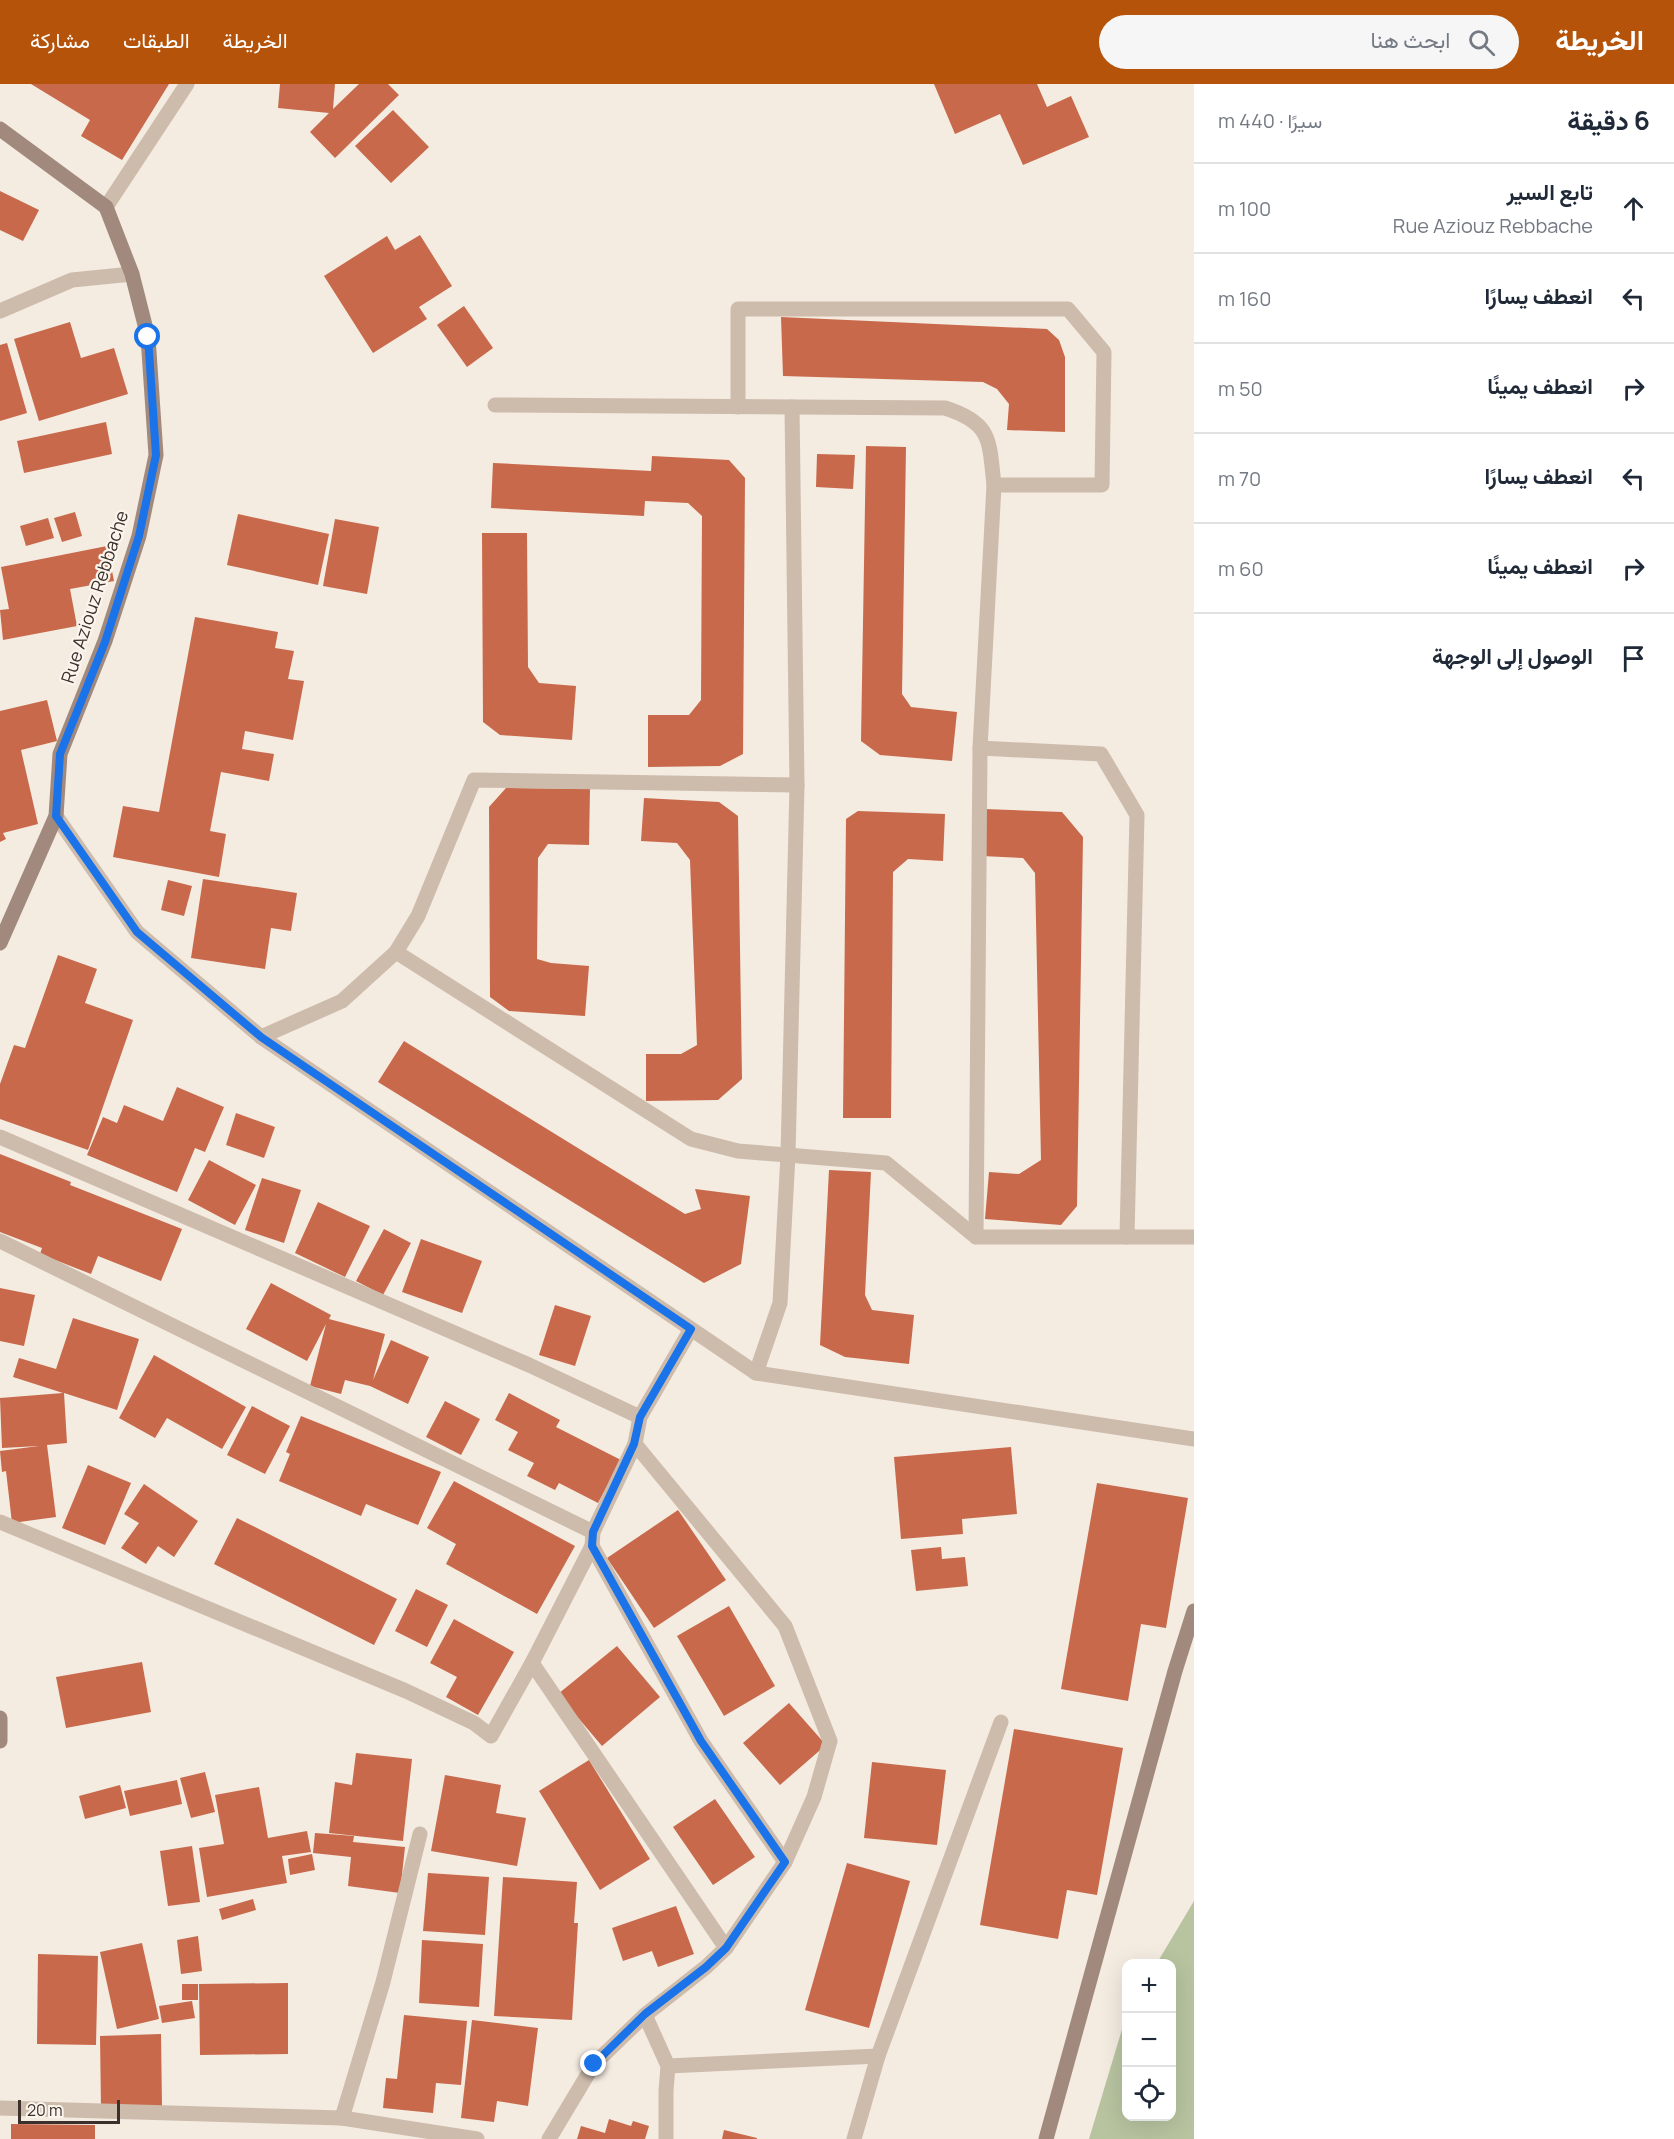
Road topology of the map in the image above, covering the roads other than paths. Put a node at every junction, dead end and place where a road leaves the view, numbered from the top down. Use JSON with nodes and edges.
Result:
{"nodes":[{"id":1,"x":187,"y":84,"type":"edge"},
{"id":2,"x":0,"y":129,"type":"edge"},
{"id":3,"x":106,"y":207,"type":"junction"},
{"id":4,"x":132,"y":274,"type":"junction"},
{"id":5,"x":0,"y":311,"type":"edge"},
{"id":6,"x":495,"y":405,"type":"dead end"},
{"id":7,"x":738,"y":406,"type":"junction"},
{"id":8,"x":792,"y":407,"type":"junction"},
{"id":9,"x":994,"y":484,"type":"junction"},
{"id":10,"x":980,"y":748,"type":"junction"},
{"id":11,"x":798,"y":785,"type":"junction"},
{"id":12,"x":56,"y":816,"type":"junction"},
{"id":13,"x":0,"y":943,"type":"edge"},
{"id":14,"x":396,"y":952,"type":"junction"},
{"id":15,"x":261,"y":1037,"type":"junction"},
{"id":16,"x":0,"y":1137,"type":"edge"},
{"id":17,"x":788,"y":1155,"type":"junction"},
{"id":18,"x":1127,"y":1237,"type":"junction"},
{"id":19,"x":1194,"y":1237,"type":"edge"},
{"id":20,"x":976,"y":1238,"type":"junction"},
{"id":21,"x":0,"y":1241,"type":"edge"},
{"id":22,"x":691,"y":1329,"type":"junction"},
{"id":23,"x":756,"y":1373,"type":"junction"},
{"id":24,"x":640,"y":1417,"type":"junction"},
{"id":25,"x":1193,"y":1437,"type":"edge"},
{"id":26,"x":634,"y":1444,"type":"junction"},
{"id":27,"x":0,"y":1522,"type":"edge"},
{"id":28,"x":592,"y":1539,"type":"junction"},
{"id":29,"x":1194,"y":1611,"type":"edge"},
{"id":30,"x":532,"y":1663,"type":"junction"},
{"id":31,"x":0,"y":1718,"type":"edge"},
{"id":32,"x":1001,"y":1722,"type":"dead end"},
{"id":33,"x":0,"y":1725,"type":"edge"},
{"id":34,"x":0,"y":1741,"type":"edge"},
{"id":35,"x":420,"y":1834,"type":"dead end"},
{"id":36,"x":785,"y":1862,"type":"junction"},
{"id":37,"x":726,"y":1948,"type":"junction"},
{"id":38,"x":645,"y":2014,"type":"junction"},
{"id":39,"x":878,"y":2056,"type":"junction"},
{"id":40,"x":668,"y":2066,"type":"junction"},
{"id":41,"x":0,"y":2108,"type":"edge"},
{"id":42,"x":342,"y":2118,"type":"junction"},
{"id":43,"x":477,"y":2139,"type":"edge"},
{"id":44,"x":549,"y":2139,"type":"edge"},
{"id":45,"x":666,"y":2139,"type":"edge"},
{"id":46,"x":854,"y":2139,"type":"edge"},
{"id":47,"x":1046,"y":2139,"type":"edge"}],
"edges":[{"from":1,"to":3,"type":"street"},
{"from":2,"to":3,"type":"street"},
{"from":3,"to":4,"type":"street","name":"Rue Aziouz Rebbache"},
{"from":4,"to":5,"type":"street"},
{"from":4,"to":12,"type":"street","name":"Rue Aziouz Rebbache"},
{"from":6,"to":7,"type":"street"},
{"from":7,"to":8,"type":"street"},
{"from":7,"to":9,"type":"street"},
{"from":8,"to":9,"type":"street"},
{"from":8,"to":11,"type":"street"},
{"from":9,"to":10,"type":"street"},
{"from":10,"to":18,"type":"street"},
{"from":10,"to":20,"type":"street"},
{"from":11,"to":14,"type":"street"},
{"from":11,"to":17,"type":"street"},
{"from":12,"to":13,"type":"street","name":"Rue Aziouz Rebbache"},
{"from":12,"to":15,"type":"street"},
{"from":14,"to":15,"type":"street"},
{"from":14,"to":17,"type":"street"},
{"from":15,"to":22,"type":"street"},
{"from":16,"to":24,"type":"street"},
{"from":17,"to":20,"type":"street"},
{"from":17,"to":23,"type":"street"},
{"from":18,"to":19,"type":"street"},
{"from":18,"to":20,"type":"street"},
{"from":21,"to":28,"type":"street"},
{"from":22,"to":23,"type":"street"},
{"from":22,"to":24,"type":"street"},
{"from":23,"to":25,"type":"street"},
{"from":24,"to":26,"type":"street"},
{"from":26,"to":28,"type":"street"},
{"from":26,"to":36,"type":"street"},
{"from":27,"to":30,"type":"street"},
{"from":28,"to":30,"type":"street"},
{"from":28,"to":36,"type":"street"},
{"from":29,"to":47,"type":"street"},
{"from":30,"to":37,"type":"street"},
{"from":31,"to":33,"type":"street"},
{"from":32,"to":39,"type":"street"},
{"from":33,"to":34,"type":"street"},
{"from":35,"to":42,"type":"street"},
{"from":36,"to":37,"type":"street"},
{"from":37,"to":38,"type":"street"},
{"from":38,"to":40,"type":"street"},
{"from":38,"to":44,"type":"street"},
{"from":39,"to":40,"type":"street"},
{"from":39,"to":46,"type":"street"},
{"from":40,"to":45,"type":"street"},
{"from":41,"to":42,"type":"street"},
{"from":42,"to":43,"type":"street"}]}
